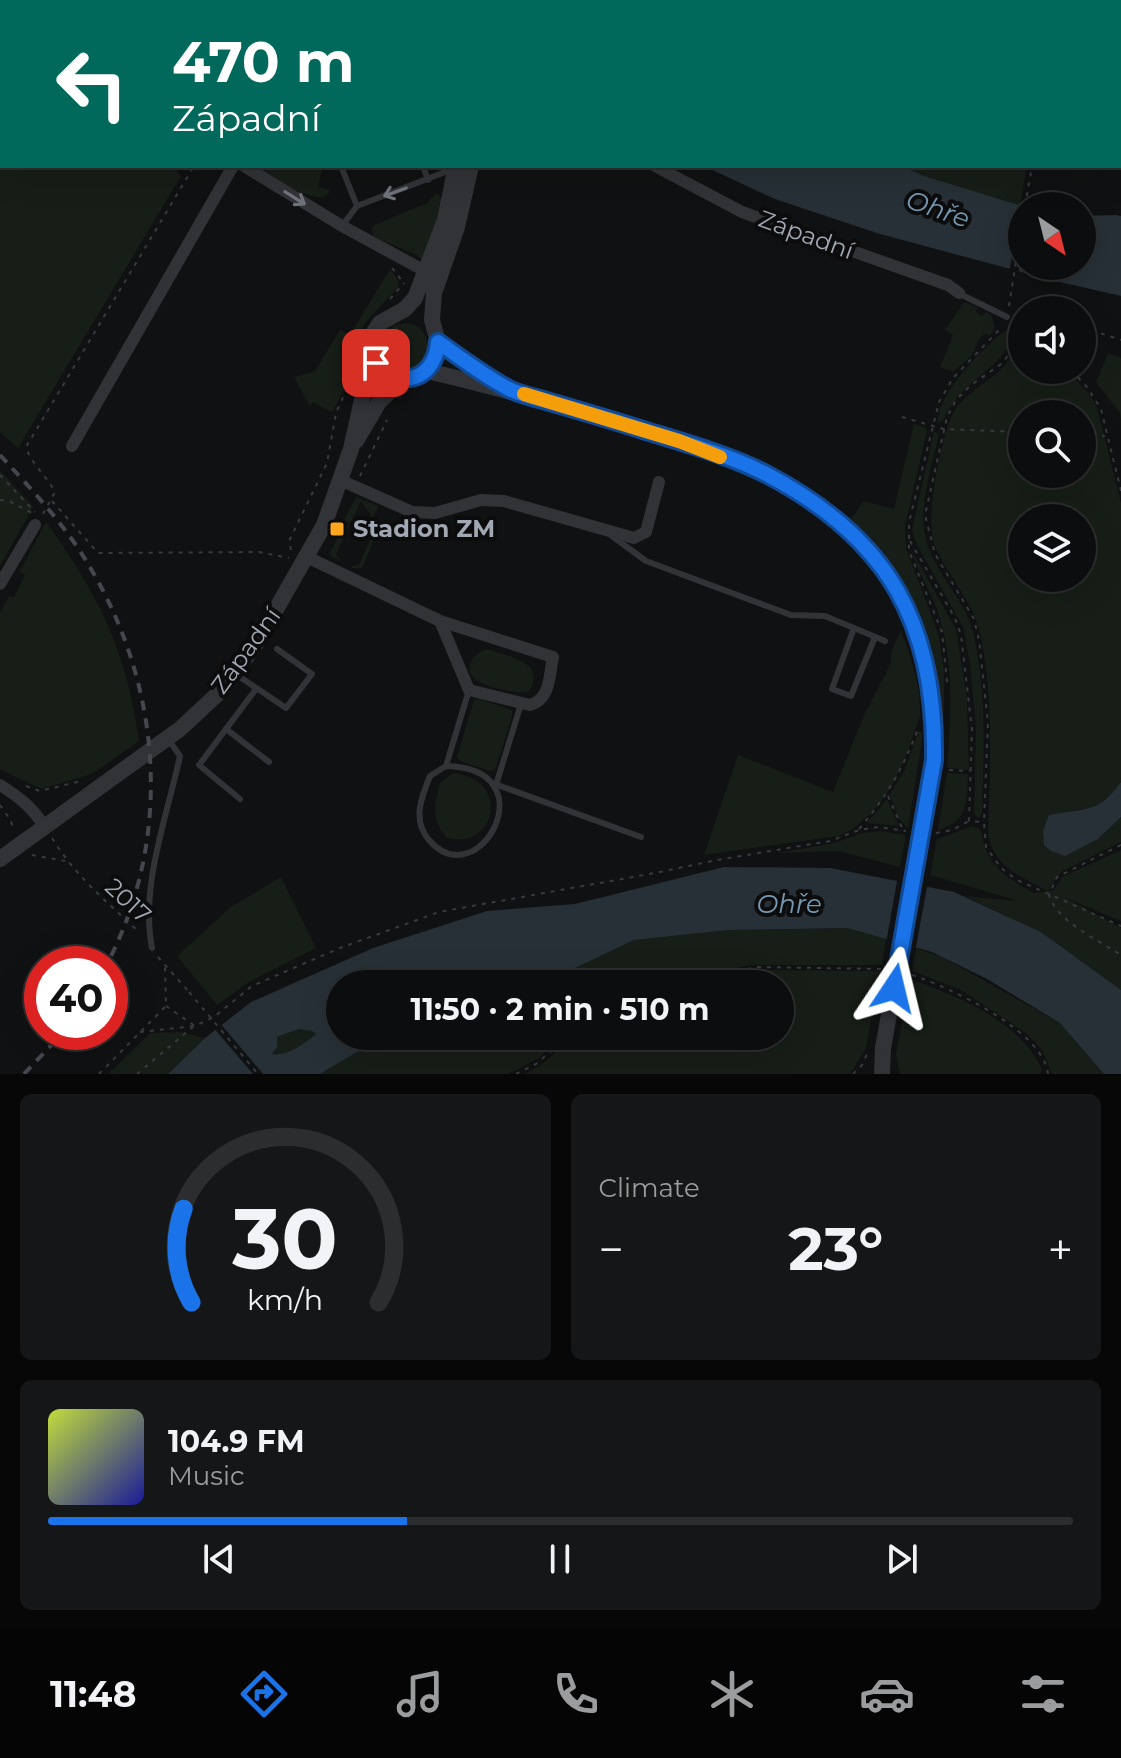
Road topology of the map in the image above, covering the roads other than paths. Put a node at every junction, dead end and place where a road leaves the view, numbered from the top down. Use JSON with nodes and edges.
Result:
{"nodes":[{"id":1,"x":232,"y":168,"type":"edge"},
{"id":2,"x":247,"y":168,"type":"edge"},
{"id":3,"x":342,"y":168,"type":"edge"},
{"id":4,"x":424,"y":168,"type":"edge"},
{"id":5,"x":458,"y":168,"type":"edge"},
{"id":6,"x":461,"y":168,"type":"edge"},
{"id":7,"x":461,"y":168,"type":"edge"},
{"id":8,"x":659,"y":168,"type":"edge"},
{"id":9,"x":428,"y":180,"type":"junction"},
{"id":10,"x":357,"y":206,"type":"junction"},
{"id":11,"x":342,"y":226,"type":"junction"},
{"id":12,"x":425,"y":271,"type":"junction"},
{"id":13,"x":959,"y":293,"type":"joint"},
{"id":14,"x":393,"y":307,"type":"junction"},
{"id":15,"x":1007,"y":317,"type":"road end"},
{"id":16,"x":435,"y":335,"type":"junction"},
{"id":17,"x":376,"y":363,"type":"junction"},
{"id":18,"x":427,"y":371,"type":"junction"},
{"id":19,"x":403,"y":379,"type":"junction"},
{"id":20,"x":511,"y":390,"type":"junction"},
{"id":21,"x":72,"y":446,"type":"dead end"},
{"id":22,"x":351,"y":449,"type":"junction"},
{"id":23,"x":659,"y":482,"type":"dead end"},
{"id":24,"x":348,"y":483,"type":"junction"},
{"id":25,"x":38,"y":521,"type":"road end"},
{"id":26,"x":603,"y":529,"type":"junction"},
{"id":27,"x":307,"y":557,"type":"junction"},
{"id":28,"x":0,"y":584,"type":"edge"},
{"id":29,"x":440,"y":621,"type":"junction"},
{"id":30,"x":854,"y":628,"type":"junction"},
{"id":31,"x":875,"y":637,"type":"junction"},
{"id":32,"x":885,"y":641,"type":"dead end"},
{"id":33,"x":277,"y":649,"type":"dead end"},
{"id":34,"x":235,"y":673,"type":"junction"},
{"id":35,"x":256,"y":689,"type":"junction"},
{"id":36,"x":469,"y":690,"type":"junction"},
{"id":37,"x":521,"y":703,"type":"junction"},
{"id":38,"x":226,"y":729,"type":"junction"},
{"id":39,"x":167,"y":737,"type":"junction"},
{"id":40,"x":269,"y":762,"type":"dead end"},
{"id":41,"x":446,"y":766,"type":"junction"},
{"id":42,"x":494,"y":784,"type":"junction"},
{"id":43,"x":0,"y":785,"type":"edge"},
{"id":44,"x":240,"y":799,"type":"dead end"},
{"id":45,"x":44,"y":826,"type":"junction"},
{"id":46,"x":641,"y":837,"type":"dead end"},
{"id":47,"x":0,"y":859,"type":"edge"},
{"id":48,"x":152,"y":948,"type":"road end"},
{"id":49,"x":878,"y":1050,"type":"junction"},
{"id":50,"x":872,"y":1074,"type":"edge"},
{"id":51,"x":882,"y":1074,"type":"edge"}],
"edges":[{"from":1,"to":21,"type":"street"},
{"from":2,"to":11,"type":"street","one_way":true},
{"from":3,"to":10,"type":"lane"},
{"from":4,"to":9,"type":"lane"},
{"from":5,"to":9,"type":"lane"},
{"from":6,"to":12,"type":"street","name":"Západní"},
{"from":7,"to":16,"type":"street"},
{"from":8,"to":13,"type":"street","name":"Západní"},
{"from":9,"to":10,"type":"lane","one_way":true},
{"from":10,"to":11,"type":"lane"},
{"from":11,"to":12,"type":"street"},
{"from":12,"to":14,"type":"street","name":"Západní"},
{"from":13,"to":15,"type":"lane"},
{"from":14,"to":16,"type":"street"},
{"from":14,"to":17,"type":"street","name":"Západní"},
{"from":16,"to":18,"type":"street"},
{"from":16,"to":20,"type":"street"},
{"from":17,"to":19,"type":"street"},
{"from":17,"to":22,"type":"street","name":"Západní"},
{"from":18,"to":19,"type":"street","name":"Západní"},
{"from":18,"to":20,"type":"street"},
{"from":19,"to":22,"type":"street","name":"Západní"},
{"from":20,"to":49,"type":"street","bridge":true},
{"from":22,"to":24,"type":"street","name":"Západní"},
{"from":23,"to":26,"type":"street"},
{"from":24,"to":26,"type":"street"},
{"from":24,"to":27,"type":"street","name":"Západní"},
{"from":25,"to":28,"type":"street"},
{"from":26,"to":30,"type":"lane"},
{"from":27,"to":29,"type":"street"},
{"from":27,"to":34,"type":"street","name":"Západní"},
{"from":29,"to":36,"type":"street"},
{"from":29,"to":37,"type":"street"},
{"from":30,"to":31,"type":"lane"},
{"from":30,"to":31,"type":"lane"},
{"from":31,"to":32,"type":"lane"},
{"from":33,"to":35,"type":"lane"},
{"from":34,"to":35,"type":"lane"},
{"from":34,"to":39,"type":"street","name":"Západní"},
{"from":35,"to":38,"type":"lane"},
{"from":36,"to":37,"type":"street"},
{"from":36,"to":41,"type":"lane"},
{"from":37,"to":42,"type":"lane"},
{"from":38,"to":40,"type":"lane"},
{"from":38,"to":44,"type":"lane"},
{"from":39,"to":45,"type":"street","name":"Západní"},
{"from":39,"to":48,"type":"lane"},
{"from":41,"to":42,"type":"lane"},
{"from":41,"to":42,"type":"lane"},
{"from":42,"to":46,"type":"lane"},
{"from":43,"to":45,"type":"street"},
{"from":45,"to":47,"type":"street","name":"Západní"},
{"from":49,"to":50,"type":"street"},
{"from":49,"to":51,"type":"street"}]}
